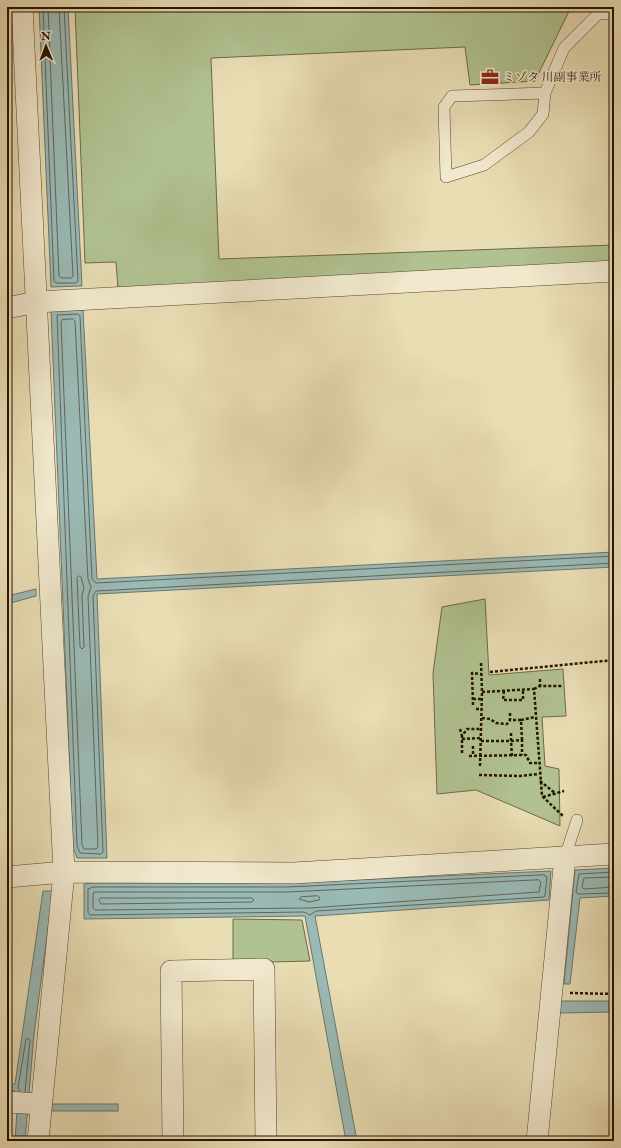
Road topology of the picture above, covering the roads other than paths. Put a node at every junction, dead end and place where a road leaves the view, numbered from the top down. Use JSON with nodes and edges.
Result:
{"nodes":[{"id":1,"x":22,"y":7,"type":"edge"},
{"id":2,"x":596,"y":11,"type":"edge"},
{"id":3,"x":614,"y":14,"type":"edge"},
{"id":4,"x":545,"y":93,"type":"junction"},
{"id":5,"x":614,"y":271,"type":"edge"},
{"id":6,"x":36,"y":302,"type":"junction"},
{"id":7,"x":7,"y":308,"type":"edge"},
{"id":8,"x":576,"y":824,"type":"road end"},
{"id":9,"x":614,"y":854,"type":"edge"},
{"id":10,"x":565,"y":857,"type":"junction"},
{"id":11,"x":64,"y":872,"type":"junction"},
{"id":12,"x":7,"y":877,"type":"edge"},
{"id":13,"x":23,"y":1103,"type":"edge"},
{"id":14,"x":38,"y":1141,"type":"edge"},
{"id":15,"x":173,"y":1141,"type":"edge"},
{"id":16,"x":266,"y":1141,"type":"edge"},
{"id":17,"x":537,"y":1141,"type":"edge"}],
"edges":[{"from":1,"to":6,"type":"street"},
{"from":2,"to":3,"type":"lane"},
{"from":2,"to":4,"type":"lane"},
{"from":4,"to":4,"type":"lane"},
{"from":5,"to":6,"type":"street"},
{"from":6,"to":7,"type":"street"},
{"from":6,"to":11,"type":"street"},
{"from":8,"to":10,"type":"lane"},
{"from":9,"to":10,"type":"street"},
{"from":10,"to":11,"type":"street"},
{"from":10,"to":17,"type":"street"},
{"from":11,"to":12,"type":"street"},
{"from":11,"to":13,"type":"street"},
{"from":13,"to":14,"type":"street"},
{"from":15,"to":16,"type":"street"}]}
